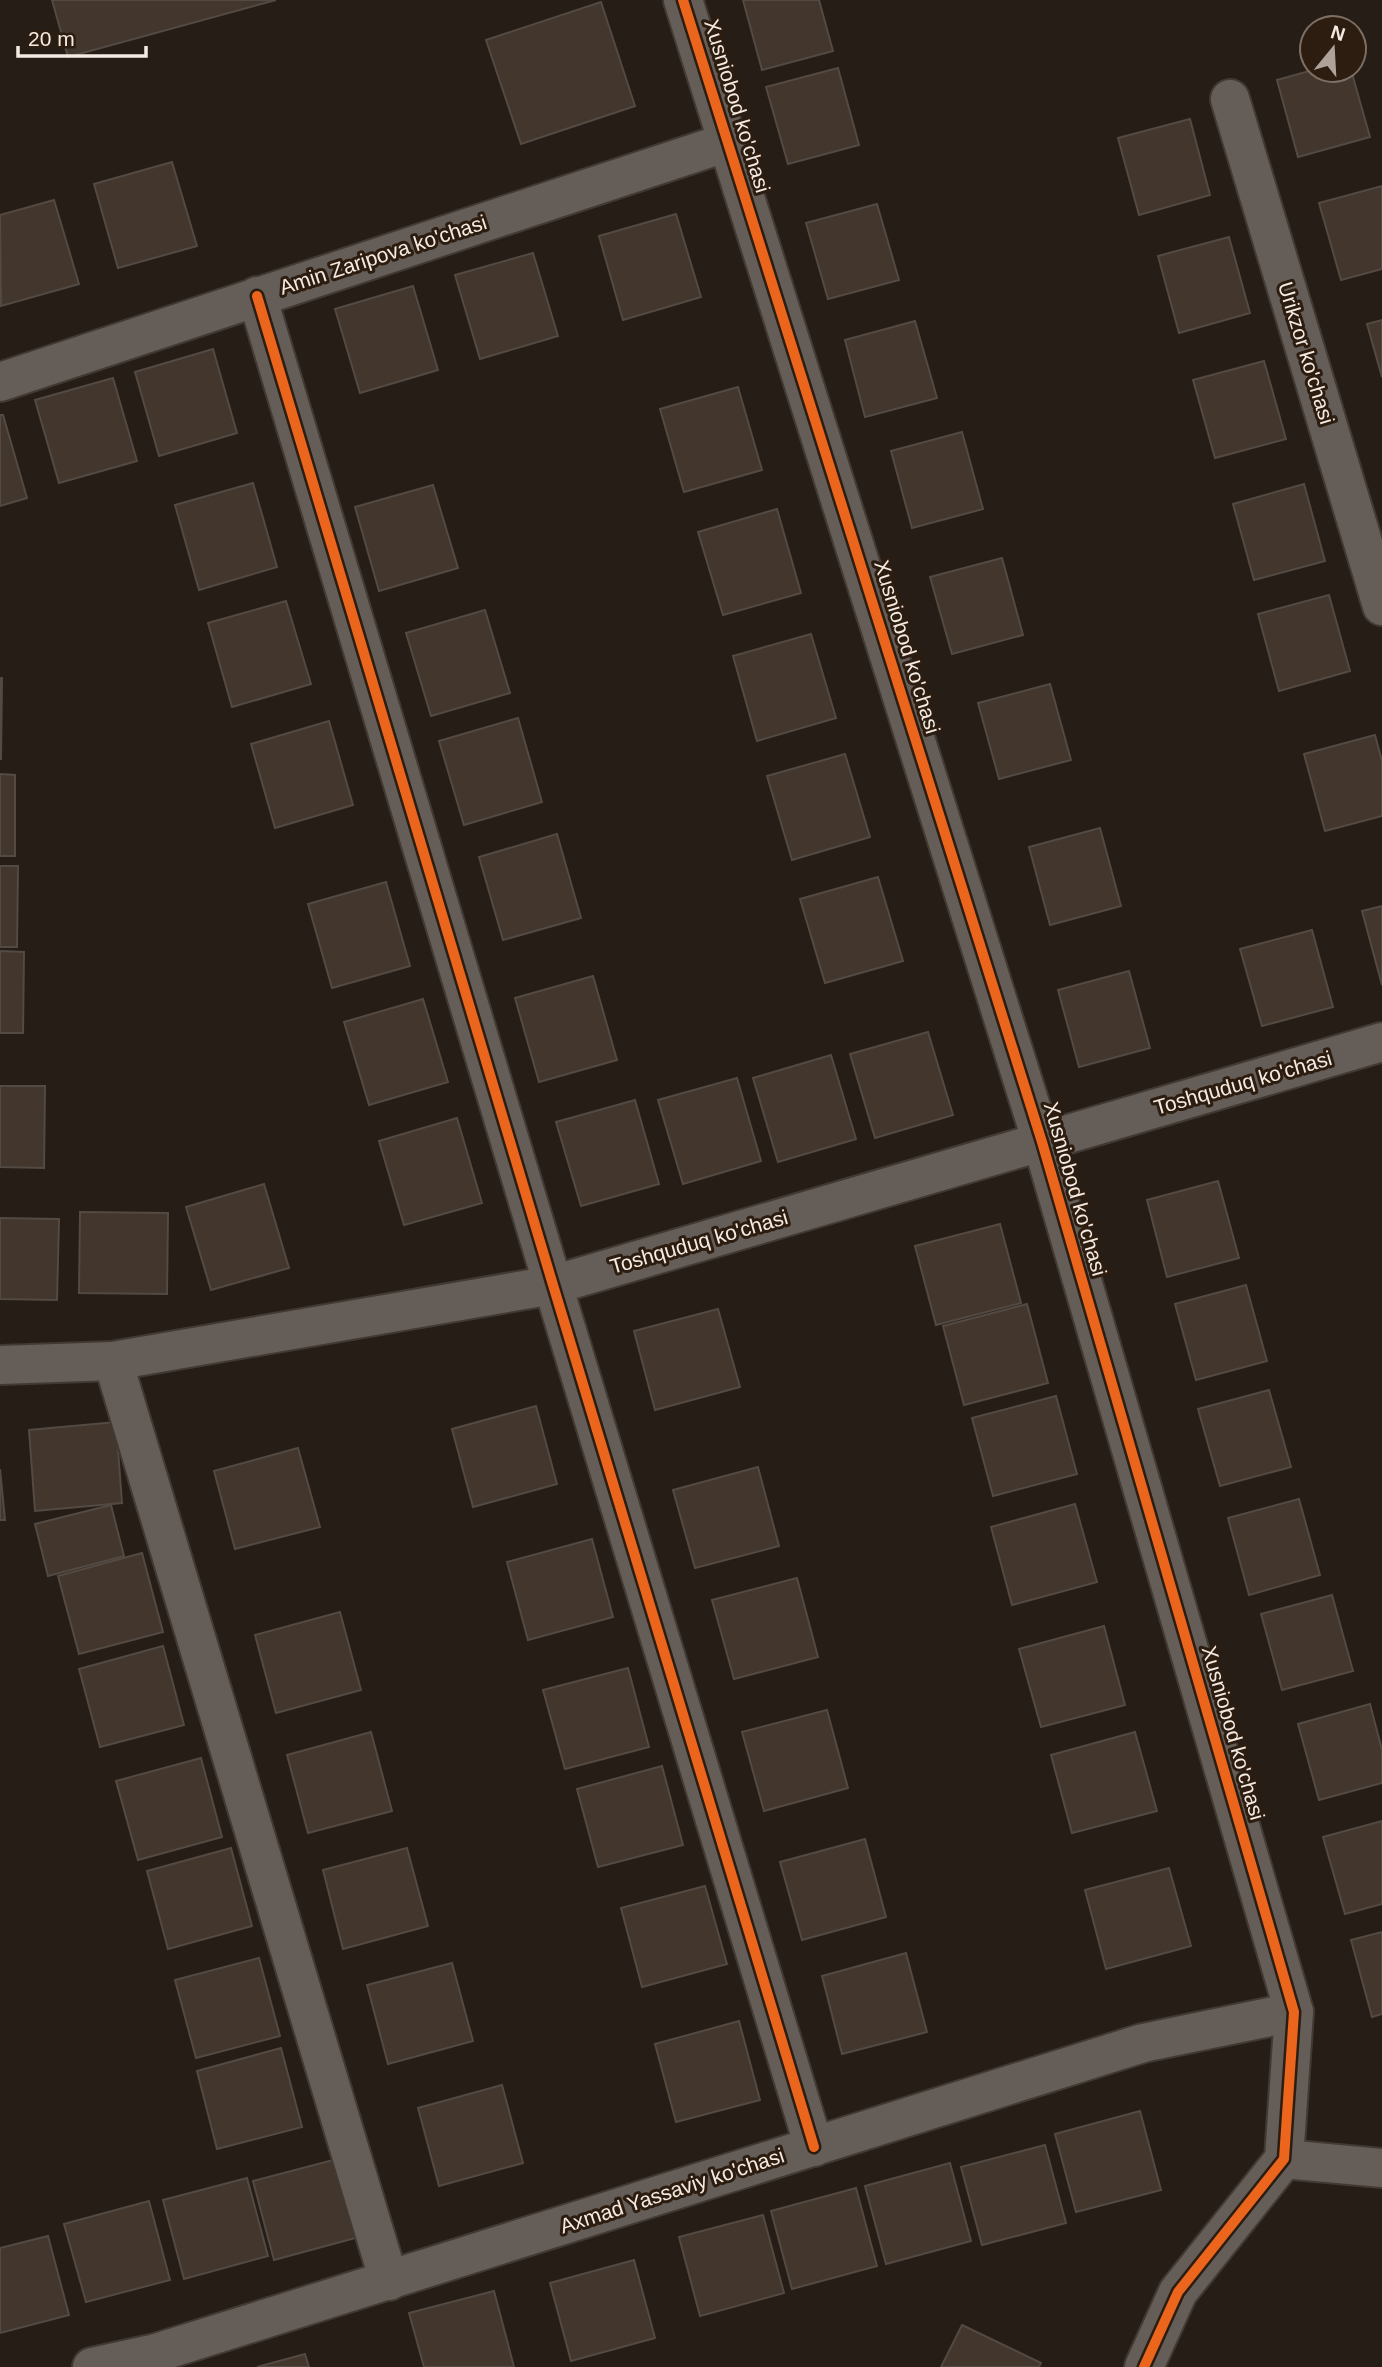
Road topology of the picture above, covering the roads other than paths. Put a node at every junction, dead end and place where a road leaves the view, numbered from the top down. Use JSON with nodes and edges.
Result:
{"nodes":[{"id":1,"x":683,"y":0,"type":"edge"},
{"id":2,"x":1230,"y":99,"type":"dead end"},
{"id":3,"x":727,"y":142,"type":"junction"},
{"id":4,"x":257,"y":296,"type":"junction"},
{"id":5,"x":0,"y":382,"type":"edge"},
{"id":6,"x":1382,"y":606,"type":"edge"},
{"id":7,"x":1382,"y":1042,"type":"edge"},
{"id":8,"x":1042,"y":1142,"type":"junction"},
{"id":9,"x":553,"y":1285,"type":"junction"},
{"id":10,"x":113,"y":1361,"type":"junction"},
{"id":11,"x":0,"y":1365,"type":"edge"},
{"id":12,"x":1294,"y":2012,"type":"junction"},
{"id":13,"x":814,"y":2147,"type":"junction"},
{"id":14,"x":1284,"y":2160,"type":"junction"},
{"id":15,"x":1382,"y":2168,"type":"edge"},
{"id":16,"x":389,"y":2281,"type":"junction"},
{"id":17,"x":92,"y":2367,"type":"edge"},
{"id":18,"x":1144,"y":2367,"type":"edge"}],
"edges":[{"from":1,"to":3,"type":"street","name":"Xusniobod ko'chasi"},
{"from":2,"to":6,"type":"street","name":"Urikzor ko'chasi"},
{"from":3,"to":4,"type":"street","name":"Amin Zaripova ko'chasi"},
{"from":3,"to":8,"type":"street","name":"Xusniobod ko'chasi"},
{"from":4,"to":5,"type":"street","name":"Amin Zaripova ko'chasi"},
{"from":4,"to":9,"type":"street"},
{"from":7,"to":8,"type":"street","name":"Toshquduq ko'chasi"},
{"from":8,"to":9,"type":"street","name":"Toshquduq ko'chasi"},
{"from":8,"to":12,"type":"street","name":"Xusniobod ko'chasi"},
{"from":9,"to":10,"type":"street","name":"Toshquduq ko'chasi"},
{"from":9,"to":13,"type":"street"},
{"from":10,"to":11,"type":"street","name":"Toshquduq ko'chasi"},
{"from":10,"to":16,"type":"street"},
{"from":12,"to":13,"type":"street","name":"Axmad Yassaviy ko'chasi"},
{"from":12,"to":14,"type":"street","name":"Xusniobod ko'chasi"},
{"from":13,"to":16,"type":"street","name":"Axmad Yassaviy ko'chasi"},
{"from":14,"to":15,"type":"street"},
{"from":14,"to":18,"type":"street"},
{"from":16,"to":17,"type":"street","name":"Axmad Yassaviy ko'chasi"}]}
